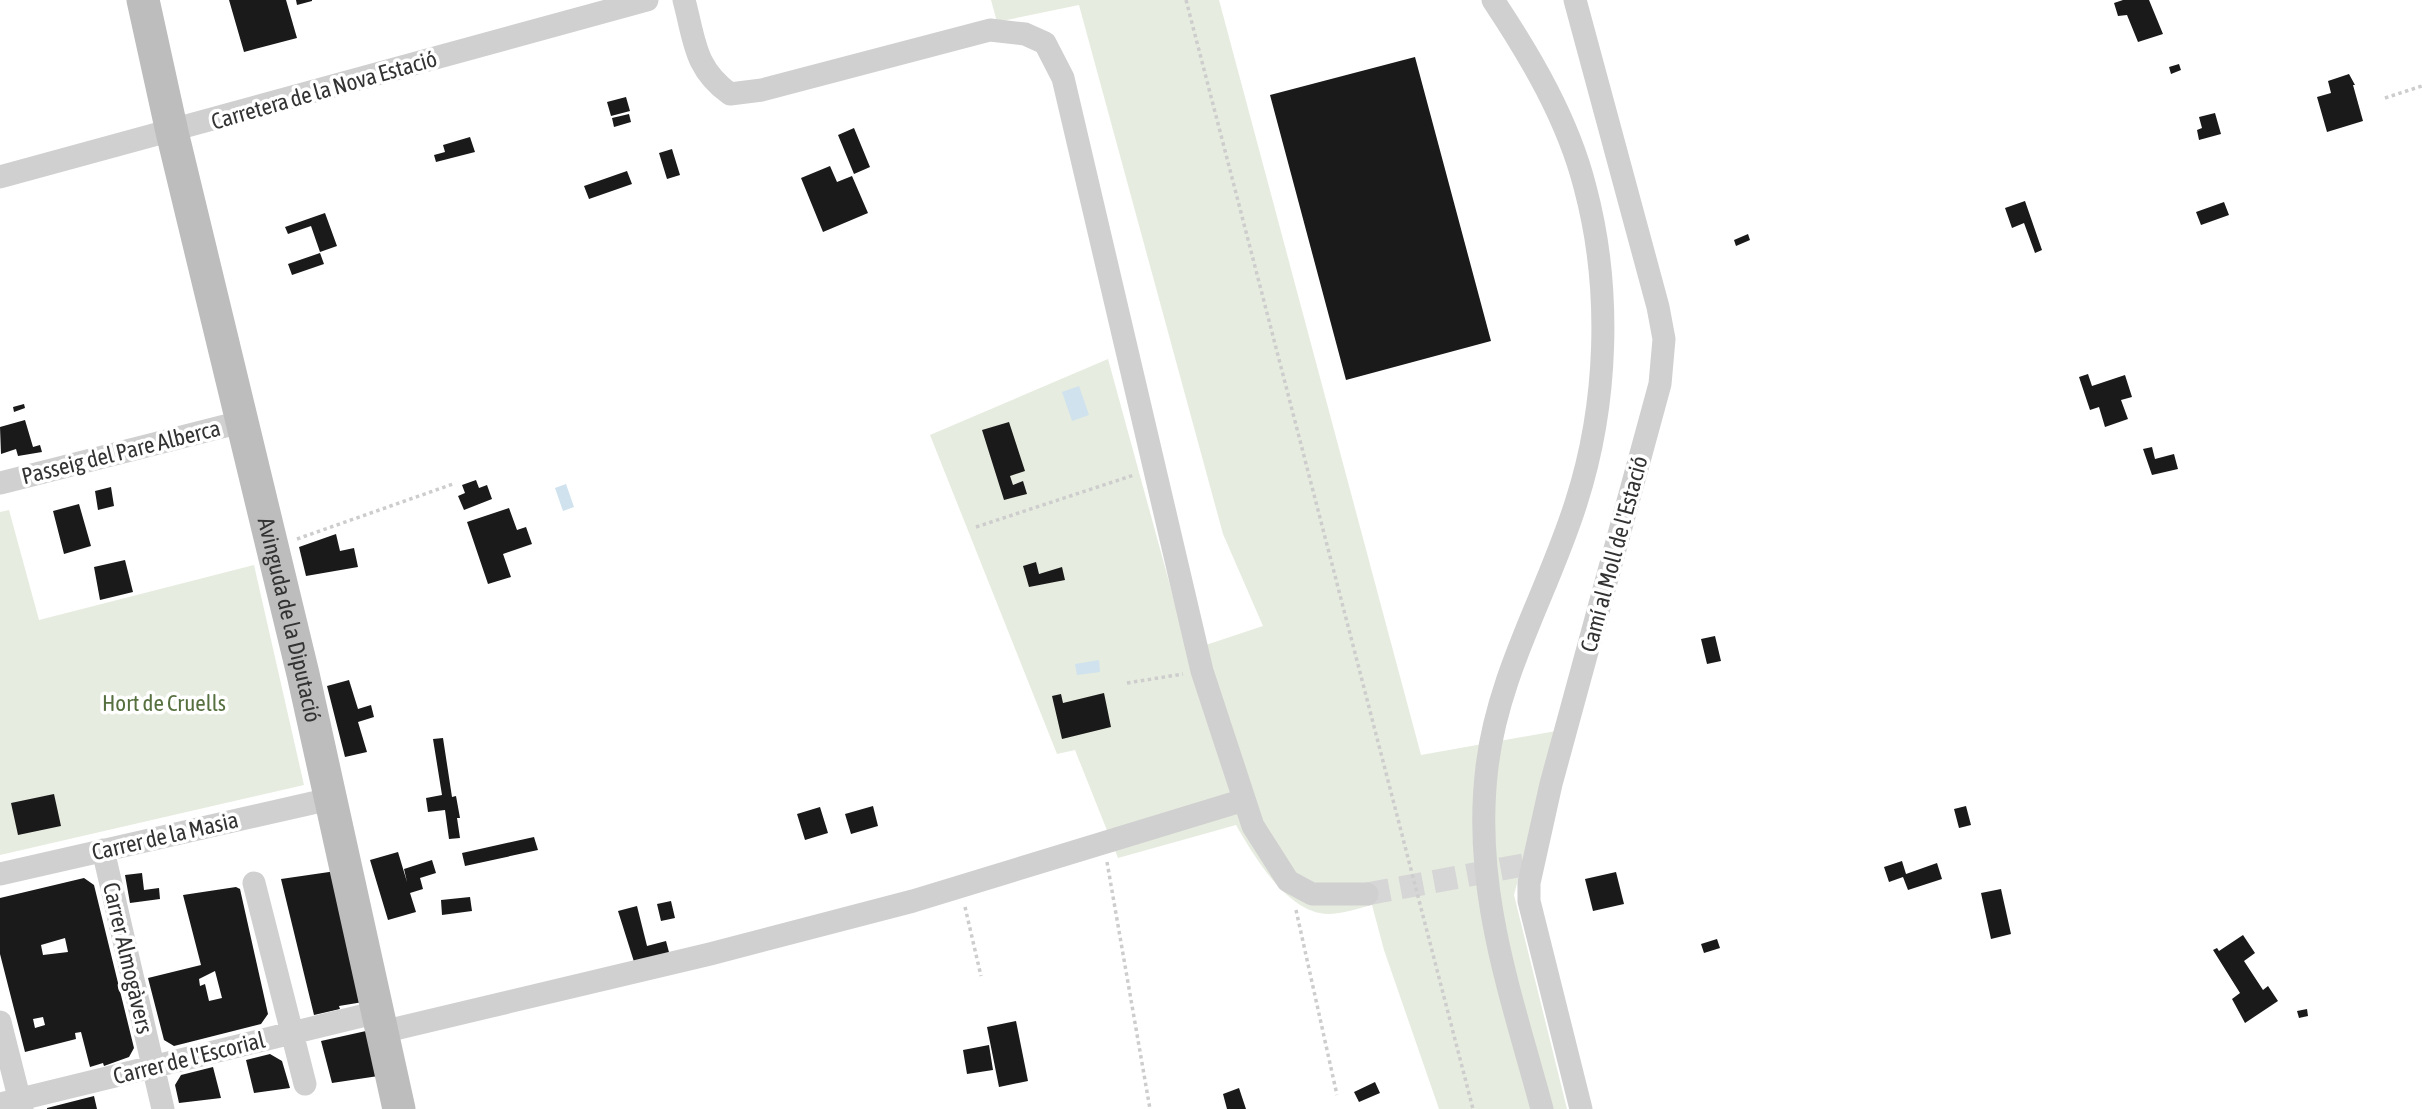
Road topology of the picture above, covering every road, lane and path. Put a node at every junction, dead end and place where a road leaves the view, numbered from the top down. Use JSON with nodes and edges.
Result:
{"nodes":[{"id":1,"x":143,"y":0,"type":"edge"},
{"id":2,"x":647,"y":0,"type":"edge"},
{"id":3,"x":684,"y":0,"type":"edge"},
{"id":4,"x":1186,"y":0,"type":"edge"},
{"id":5,"x":1493,"y":0,"type":"edge"},
{"id":6,"x":1575,"y":0,"type":"edge"},
{"id":7,"x":2422,"y":86,"type":"edge"},
{"id":8,"x":2385,"y":99,"type":"dead end"},
{"id":9,"x":172,"y":132,"type":"junction"},
{"id":10,"x":0,"y":177,"type":"edge"},
{"id":11,"x":242,"y":422,"type":"junction"},
{"id":12,"x":1152,"y":469,"type":"junction"},
{"id":13,"x":0,"y":483,"type":"edge"},
{"id":14,"x":453,"y":484,"type":"dead end"},
{"id":15,"x":976,"y":527,"type":"dead end"},
{"id":16,"x":272,"y":547,"type":"junction"},
{"id":17,"x":1202,"y":671,"type":"junction"},
{"id":18,"x":1127,"y":683,"type":"dead end"},
{"id":19,"x":330,"y":799,"type":"junction"},
{"id":20,"x":1244,"y":800,"type":"junction"},
{"id":21,"x":1104,"y":843,"type":"junction"},
{"id":22,"x":103,"y":849,"type":"junction"},
{"id":23,"x":0,"y":874,"type":"edge"},
{"id":24,"x":1288,"y":881,"type":"junction"},
{"id":25,"x":254,"y":883,"type":"dead end"},
{"id":26,"x":960,"y":886,"type":"junction"},
{"id":27,"x":1367,"y":894,"type":"tunnel mouth"},
{"id":28,"x":981,"y":976,"type":"dead end"},
{"id":29,"x":0,"y":1022,"type":"edge"},
{"id":30,"x":380,"y":1022,"type":"junction"},
{"id":31,"x":292,"y":1033,"type":"junction"},
{"id":32,"x":153,"y":1067,"type":"junction"},
{"id":33,"x":305,"y":1084,"type":"dead end"},
{"id":34,"x":1337,"y":1096,"type":"dead end"},
{"id":35,"x":14,"y":1104,"type":"edge"},
{"id":36,"x":163,"y":1109,"type":"edge"},
{"id":37,"x":399,"y":1109,"type":"edge"},
{"id":38,"x":1150,"y":1109,"type":"edge"},
{"id":39,"x":1473,"y":1109,"type":"edge"},
{"id":40,"x":1542,"y":1109,"type":"edge"},
{"id":41,"x":1581,"y":1109,"type":"edge"}],
"edges":[{"from":1,"to":9,"type":"street","name":"Avinguda de la Diputació"},
{"from":2,"to":9,"type":"street","name":"Carretera de la Nova Estació"},
{"from":3,"to":12,"type":"street"},
{"from":4,"to":39,"type":"path"},
{"from":5,"to":40,"type":"street"},
{"from":6,"to":41,"type":"street","name":"Camí al Moll de l'Estació"},
{"from":7,"to":8,"type":"path"},
{"from":9,"to":10,"type":"street","name":"Carretera de la Nova Estació"},
{"from":9,"to":11,"type":"street","name":"Avinguda de la Diputació"},
{"from":11,"to":13,"type":"street","name":"Passeig del Pare Alberca"},
{"from":11,"to":16,"type":"street","name":"Avinguda de la Diputació"},
{"from":12,"to":15,"type":"path"},
{"from":12,"to":17,"type":"street"},
{"from":14,"to":16,"type":"path"},
{"from":16,"to":19,"type":"street","name":"Avinguda de la Diputació"},
{"from":17,"to":18,"type":"path"},
{"from":17,"to":20,"type":"street"},
{"from":19,"to":22,"type":"street","name":"Carrer de la Masia"},
{"from":19,"to":30,"type":"street","name":"Avinguda de la Diputació"},
{"from":20,"to":21,"type":"street","name":"Carrer de l'Escorial"},
{"from":20,"to":24,"type":"street"},
{"from":21,"to":26,"type":"street","name":"Carrer de l'Escorial"},
{"from":21,"to":38,"type":"path"},
{"from":22,"to":23,"type":"street","name":"Carrer de la Masia"},
{"from":22,"to":32,"type":"street","name":"Carrer Almogàvers"},
{"from":24,"to":27,"type":"street"},
{"from":24,"to":34,"type":"path"},
{"from":25,"to":31,"type":"street"},
{"from":26,"to":28,"type":"path"},
{"from":26,"to":30,"type":"street","name":"Carrer de l'Escorial"},
{"from":29,"to":35,"type":"street"},
{"from":30,"to":31,"type":"street","name":"Carrer de l'Escorial"},
{"from":30,"to":37,"type":"street","name":"Avinguda de la Diputació"},
{"from":31,"to":32,"type":"street","name":"Carrer de l'Escorial"},
{"from":31,"to":33,"type":"street"},
{"from":32,"to":35,"type":"street","name":"Carrer de l'Escorial"},
{"from":32,"to":36,"type":"street","name":"Carrer Almogàvers"}]}
